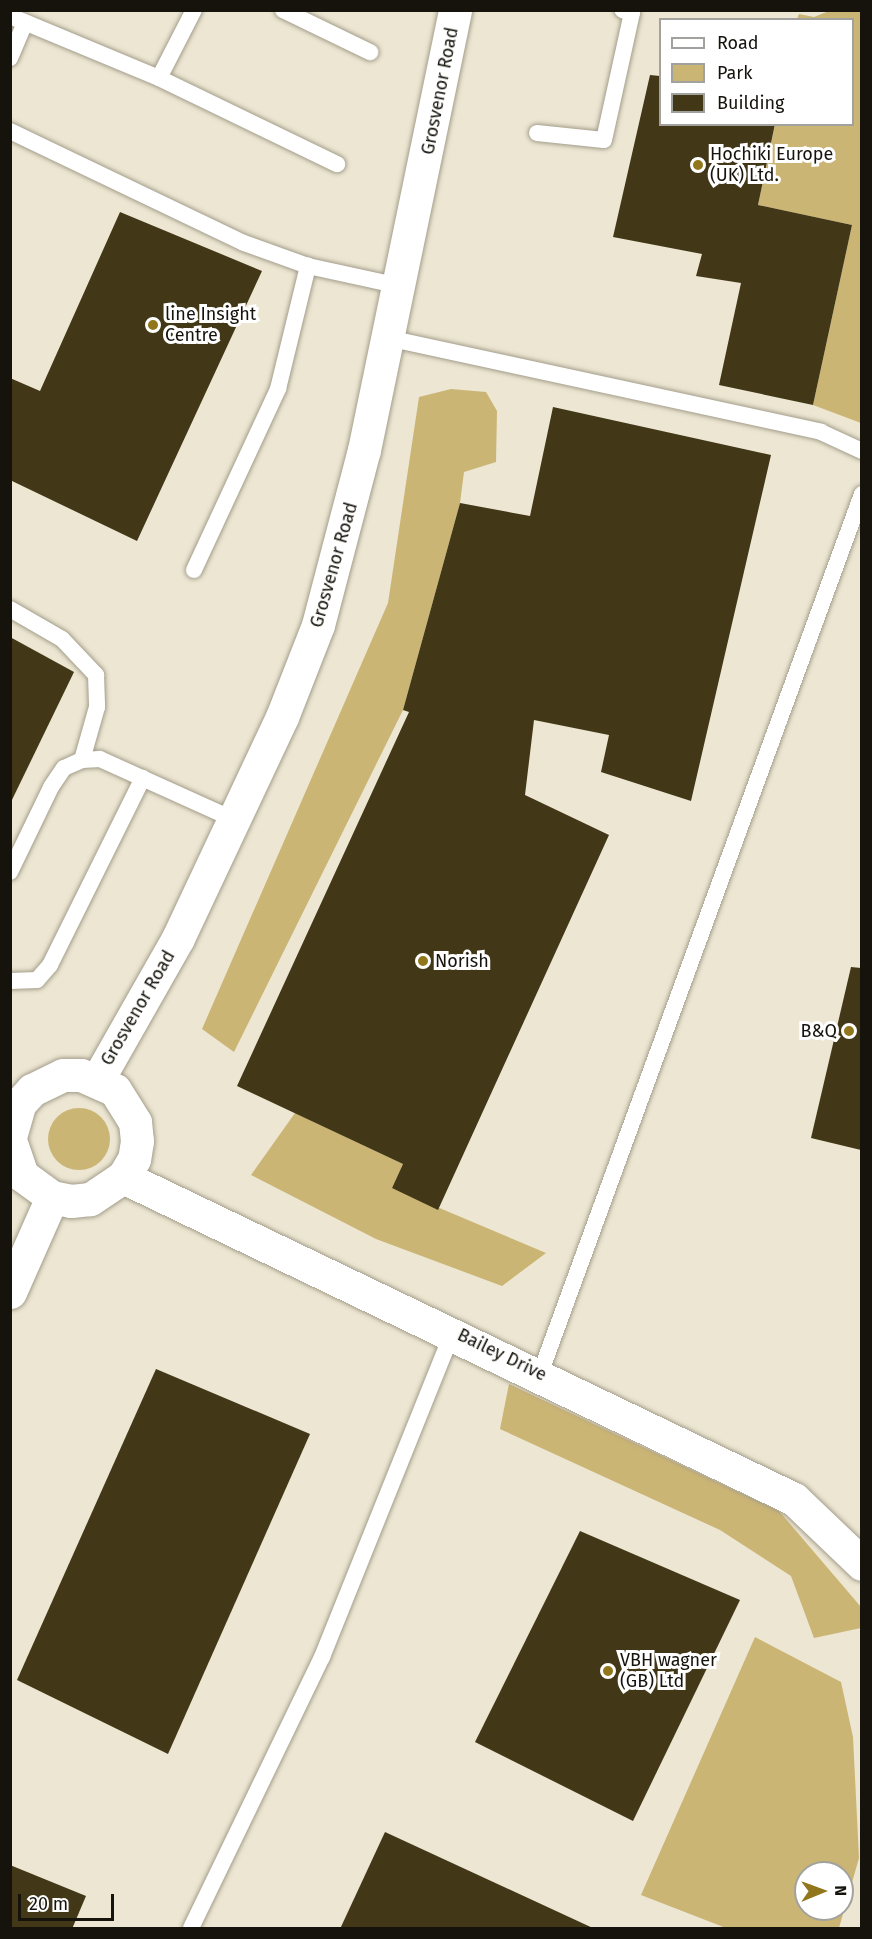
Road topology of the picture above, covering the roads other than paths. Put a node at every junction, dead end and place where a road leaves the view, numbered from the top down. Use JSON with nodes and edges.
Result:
{"nodes":[{"id":1,"x":194,"y":10,"type":"edge"},
{"id":2,"x":283,"y":10,"type":"edge"},
{"id":3,"x":455,"y":10,"type":"edge"},
{"id":4,"x":622,"y":10,"type":"edge"},
{"id":5,"x":18,"y":20,"type":"edge"},
{"id":6,"x":370,"y":52,"type":"dead end"},
{"id":7,"x":10,"y":58,"type":"edge"},
{"id":8,"x":159,"y":78,"type":"junction"},
{"id":9,"x":10,"y":132,"type":"edge"},
{"id":10,"x":537,"y":133,"type":"dead end"},
{"id":11,"x":337,"y":164,"type":"dead end"},
{"id":12,"x":308,"y":266,"type":"junction"},
{"id":13,"x":400,"y":286,"type":"junction"},
{"id":14,"x":388,"y":338,"type":"junction"},
{"id":15,"x":861,"y":451,"type":"edge"},
{"id":16,"x":861,"y":494,"type":"edge"},
{"id":17,"x":194,"y":570,"type":"dead end"},
{"id":18,"x":10,"y":609,"type":"edge"},
{"id":19,"x":82,"y":760,"type":"junction"},
{"id":20,"x":143,"y":778,"type":"junction"},
{"id":21,"x":235,"y":820,"type":"junction"},
{"id":22,"x":10,"y":872,"type":"edge"},
{"id":23,"x":10,"y":981,"type":"edge"},
{"id":24,"x":98,"y":1079,"type":"junction"},
{"id":25,"x":15,"y":1101,"type":"edge"},
{"id":26,"x":10,"y":1139,"type":"edge"},
{"id":27,"x":123,"y":1177,"type":"junction"},
{"id":28,"x":52,"y":1197,"type":"junction"},
{"id":29,"x":10,"y":1292,"type":"edge"},
{"id":30,"x":453,"y":1331,"type":"junction"},
{"id":31,"x":540,"y":1374,"type":"junction"},
{"id":32,"x":861,"y":1564,"type":"edge"},
{"id":33,"x":191,"y":1929,"type":"edge"}],
"edges":[{"from":1,"to":8,"type":"lane"},
{"from":2,"to":6,"type":"lane"},
{"from":3,"to":13,"type":"street","name":"Grosvenor Road"},
{"from":4,"to":10,"type":"lane"},
{"from":5,"to":7,"type":"lane"},
{"from":5,"to":8,"type":"lane"},
{"from":8,"to":11,"type":"lane"},
{"from":9,"to":12,"type":"lane"},
{"from":12,"to":13,"type":"lane"},
{"from":12,"to":17,"type":"lane"},
{"from":13,"to":14,"type":"street","name":"Grosvenor Road"},
{"from":14,"to":15,"type":"lane"},
{"from":14,"to":21,"type":"street","name":"Grosvenor Road"},
{"from":16,"to":31,"type":"lane"},
{"from":18,"to":19,"type":"lane"},
{"from":19,"to":20,"type":"lane"},
{"from":19,"to":22,"type":"lane"},
{"from":20,"to":21,"type":"lane"},
{"from":20,"to":23,"type":"lane"},
{"from":21,"to":24,"type":"street","name":"Grosvenor Road"},
{"from":24,"to":25,"type":"street"},
{"from":24,"to":27,"type":"street"},
{"from":25,"to":26,"type":"street"},
{"from":26,"to":28,"type":"street"},
{"from":27,"to":28,"type":"street"},
{"from":27,"to":30,"type":"street","name":"Bailey Drive"},
{"from":28,"to":29,"type":"street"},
{"from":30,"to":31,"type":"street","name":"Bailey Drive"},
{"from":30,"to":33,"type":"lane"},
{"from":31,"to":32,"type":"street","name":"Bailey Drive"}]}
